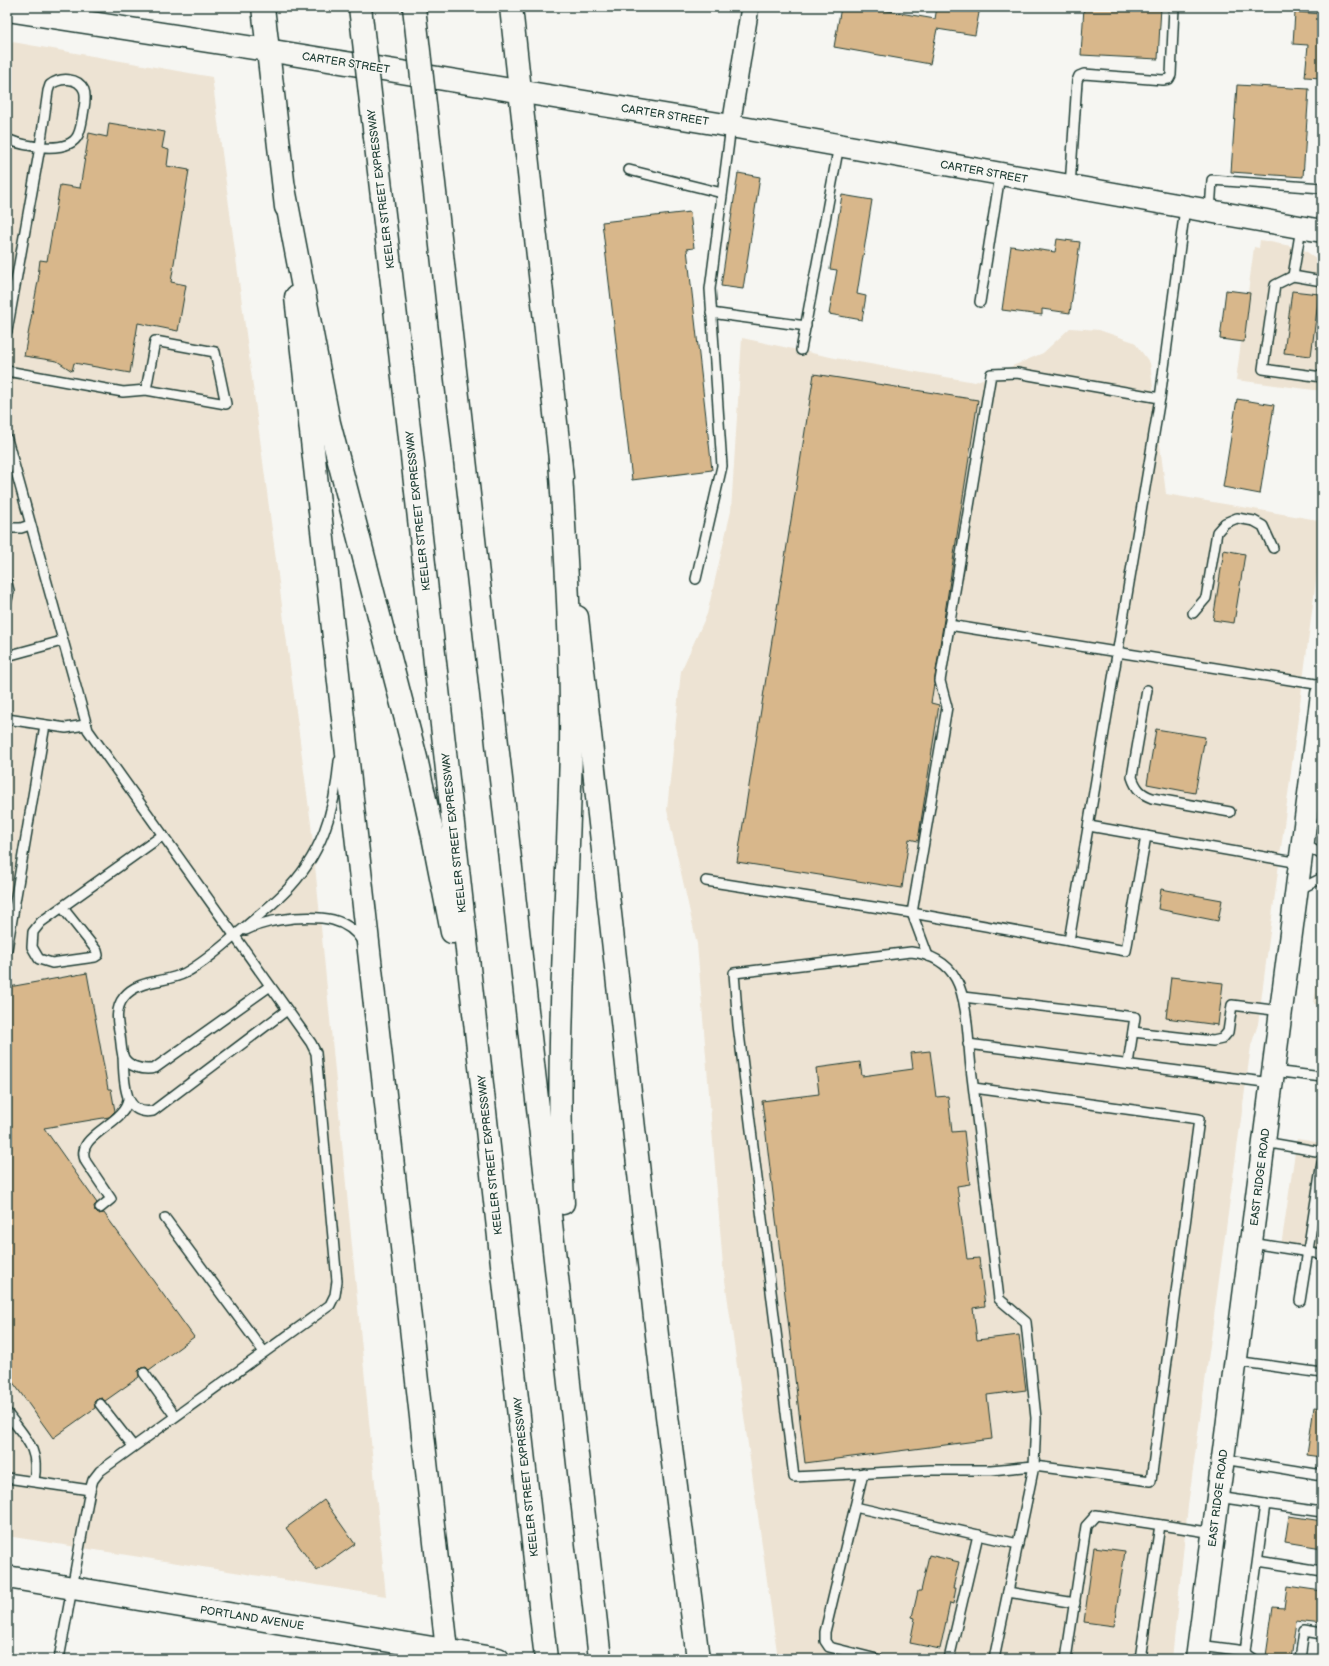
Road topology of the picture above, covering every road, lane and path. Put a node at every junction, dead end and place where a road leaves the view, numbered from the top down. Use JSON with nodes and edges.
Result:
{"nodes":[{"id":1,"x":262,"y":7,"type":"edge"},
{"id":2,"x":360,"y":7,"type":"edge"},
{"id":3,"x":414,"y":7,"type":"edge"},
{"id":4,"x":511,"y":7,"type":"edge"},
{"id":5,"x":750,"y":7,"type":"edge"},
{"id":6,"x":1174,"y":7,"type":"edge"},
{"id":7,"x":7,"y":10,"type":"edge"},
{"id":8,"x":267,"y":50,"type":"junction"},
{"id":9,"x":520,"y":92,"type":"junction"},
{"id":10,"x":731,"y":126,"type":"junction"},
{"id":11,"x":7,"y":139,"type":"edge"},
{"id":12,"x":839,"y":145,"type":"junction"},
{"id":13,"x":40,"y":147,"type":"junction"},
{"id":14,"x":629,"y":170,"type":"dead end"},
{"id":15,"x":1000,"y":174,"type":"junction"},
{"id":16,"x":1070,"y":187,"type":"junction"},
{"id":17,"x":284,"y":188,"type":"junction"},
{"id":18,"x":1322,"y":188,"type":"edge"},
{"id":19,"x":722,"y":193,"type":"junction"},
{"id":20,"x":1186,"y":208,"type":"junction"},
{"id":21,"x":1210,"y":212,"type":"junction"},
{"id":22,"x":1301,"y":228,"type":"junction"},
{"id":23,"x":1322,"y":231,"type":"edge"},
{"id":24,"x":1293,"y":276,"type":"junction"},
{"id":25,"x":1322,"y":281,"type":"edge"},
{"id":26,"x":980,"y":302,"type":"dead end"},
{"id":27,"x":711,"y":313,"type":"junction"},
{"id":28,"x":806,"y":326,"type":"junction"},
{"id":29,"x":7,"y":331,"type":"edge"},
{"id":30,"x":802,"y":350,"type":"dead end"},
{"id":31,"x":7,"y":371,"type":"edge"},
{"id":32,"x":1322,"y":376,"type":"edge"},
{"id":33,"x":146,"y":390,"type":"junction"},
{"id":34,"x":1160,"y":398,"type":"junction"},
{"id":35,"x":7,"y":439,"type":"edge"},
{"id":36,"x":560,"y":460,"type":"junction"},
{"id":37,"x":30,"y":525,"type":"junction"},
{"id":38,"x":7,"y":528,"type":"edge"},
{"id":39,"x":1273,"y":548,"type":"dead end"},
{"id":40,"x":696,"y":579,"type":"dead end"},
{"id":41,"x":7,"y":583,"type":"edge"},
{"id":42,"x":7,"y":600,"type":"edge"},
{"id":43,"x":1193,"y":613,"type":"dead end"},
{"id":44,"x":949,"y":625,"type":"junction"},
{"id":45,"x":62,"y":642,"type":"junction"},
{"id":46,"x":1118,"y":652,"type":"junction"},
{"id":47,"x":7,"y":656,"type":"edge"},
{"id":48,"x":1322,"y":685,"type":"edge"},
{"id":49,"x":1147,"y":690,"type":"dead end"},
{"id":50,"x":1322,"y":694,"type":"edge"},
{"id":51,"x":343,"y":710,"type":"junction"},
{"id":52,"x":7,"y":719,"type":"edge"},
{"id":53,"x":45,"y":725,"type":"junction"},
{"id":54,"x":85,"y":725,"type":"junction"},
{"id":55,"x":1230,"y":812,"type":"dead end"},
{"id":56,"x":1089,"y":826,"type":"junction"},
{"id":57,"x":163,"y":835,"type":"junction"},
{"id":58,"x":1146,"y":836,"type":"junction"},
{"id":59,"x":1302,"y":853,"type":"junction"},
{"id":60,"x":1322,"y":855,"type":"edge"},
{"id":61,"x":1322,"y":878,"type":"edge"},
{"id":62,"x":706,"y":881,"type":"dead end"},
{"id":63,"x":1297,"y":890,"type":"junction"},
{"id":64,"x":62,"y":907,"type":"junction"},
{"id":65,"x":912,"y":913,"type":"junction"},
{"id":66,"x":234,"y":936,"type":"junction"},
{"id":67,"x":1069,"y":941,"type":"junction"},
{"id":68,"x":7,"y":949,"type":"edge"},
{"id":69,"x":928,"y":956,"type":"junction"},
{"id":70,"x":371,"y":964,"type":"junction"},
{"id":71,"x":270,"y":986,"type":"junction"},
{"id":72,"x":963,"y":997,"type":"junction"},
{"id":73,"x":287,"y":1010,"type":"junction"},
{"id":74,"x":1281,"y":1011,"type":"junction"},
{"id":75,"x":1133,"y":1032,"type":"junction"},
{"id":76,"x":968,"y":1044,"type":"junction"},
{"id":77,"x":123,"y":1055,"type":"junction"},
{"id":78,"x":1128,"y":1064,"type":"junction"},
{"id":79,"x":1273,"y":1077,"type":"junction"},
{"id":80,"x":1322,"y":1078,"type":"edge"},
{"id":81,"x":974,"y":1088,"type":"junction"},
{"id":82,"x":128,"y":1099,"type":"junction"},
{"id":83,"x":1264,"y":1142,"type":"junction"},
{"id":84,"x":1322,"y":1152,"type":"edge"},
{"id":85,"x":1322,"y":1162,"type":"edge"},
{"id":86,"x":100,"y":1208,"type":"dead end"},
{"id":87,"x":166,"y":1218,"type":"dead end"},
{"id":88,"x":499,"y":1238,"type":"junction"},
{"id":89,"x":1251,"y":1243,"type":"junction"},
{"id":90,"x":1308,"y":1252,"type":"junction"},
{"id":91,"x":1322,"y":1254,"type":"edge"},
{"id":92,"x":1300,"y":1301,"type":"dead end"},
{"id":93,"x":264,"y":1352,"type":"junction"},
{"id":94,"x":1235,"y":1361,"type":"junction"},
{"id":95,"x":144,"y":1373,"type":"dead end"},
{"id":96,"x":1322,"y":1373,"type":"edge"},
{"id":97,"x":100,"y":1404,"type":"dead end"},
{"id":98,"x":7,"y":1413,"type":"edge"},
{"id":99,"x":175,"y":1416,"type":"junction"},
{"id":100,"x":575,"y":1430,"type":"junction"},
{"id":101,"x":133,"y":1446,"type":"junction"},
{"id":102,"x":1223,"y":1459,"type":"junction"},
{"id":103,"x":1034,"y":1466,"type":"junction"},
{"id":104,"x":863,"y":1473,"type":"junction"},
{"id":105,"x":1322,"y":1475,"type":"edge"},
{"id":106,"x":7,"y":1478,"type":"edge"},
{"id":107,"x":34,"y":1481,"type":"junction"},
{"id":108,"x":90,"y":1490,"type":"junction"},
{"id":109,"x":1218,"y":1497,"type":"junction"},
{"id":110,"x":1265,"y":1504,"type":"junction"},
{"id":111,"x":855,"y":1507,"type":"junction"},
{"id":112,"x":1322,"y":1512,"type":"edge"},
{"id":113,"x":1160,"y":1525,"type":"junction"},
{"id":114,"x":1214,"y":1533,"type":"junction"},
{"id":115,"x":978,"y":1535,"type":"junction"},
{"id":116,"x":1018,"y":1544,"type":"junction"},
{"id":117,"x":1258,"y":1561,"type":"junction"},
{"id":118,"x":1322,"y":1571,"type":"edge"},
{"id":119,"x":7,"y":1577,"type":"edge"},
{"id":120,"x":72,"y":1588,"type":"junction"},
{"id":121,"x":1008,"y":1592,"type":"junction"},
{"id":122,"x":1075,"y":1603,"type":"junction"},
{"id":123,"x":1322,"y":1634,"type":"edge"},
{"id":124,"x":1245,"y":1651,"type":"junction"},
{"id":125,"x":1198,"y":1652,"type":"edge"},
{"id":126,"x":448,"y":1655,"type":"edge"},
{"id":127,"x":490,"y":1658,"type":"edge"},
{"id":128,"x":59,"y":1659,"type":"edge"},
{"id":129,"x":546,"y":1659,"type":"edge"},
{"id":130,"x":600,"y":1659,"type":"edge"},
{"id":131,"x":698,"y":1659,"type":"edge"},
{"id":132,"x":877,"y":1659,"type":"edge"},
{"id":133,"x":949,"y":1659,"type":"edge"},
{"id":134,"x":994,"y":1659,"type":"edge"},
{"id":135,"x":1066,"y":1659,"type":"edge"},
{"id":136,"x":1140,"y":1659,"type":"edge"},
{"id":137,"x":1253,"y":1659,"type":"edge"},
{"id":138,"x":1300,"y":1659,"type":"edge"}],
"edges":[{"from":1,"to":8,"type":"main road"},
{"from":2,"to":88,"type":"main road","name":"KEELER STREET EXPRESSWAY","bridge":true},
{"from":3,"to":100,"type":"main road","bridge":true},
{"from":4,"to":9,"type":"main road"},
{"from":5,"to":10,"type":"street"},
{"from":6,"to":16,"type":"lane"},
{"from":7,"to":8,"type":"main road","name":"CARTER STREET"},
{"from":8,"to":9,"type":"main road","name":"CARTER STREET"},
{"from":8,"to":17,"type":"main road"},
{"from":9,"to":10,"type":"main road","name":"CARTER STREET"},
{"from":9,"to":36,"type":"main road"},
{"from":10,"to":12,"type":"main road","name":"CARTER STREET"},
{"from":10,"to":19,"type":"lane"},
{"from":11,"to":13,"type":"lane"},
{"from":12,"to":15,"type":"main road","name":"CARTER STREET"},
{"from":12,"to":28,"type":"lane"},
{"from":13,"to":13,"type":"lane"},
{"from":13,"to":29,"type":"lane"},
{"from":14,"to":19,"type":"lane"},
{"from":15,"to":16,"type":"main road","name":"CARTER STREET"},
{"from":15,"to":26,"type":"lane"},
{"from":16,"to":20,"type":"main road","name":"CARTER STREET"},
{"from":17,"to":51,"type":"main road"},
{"from":17,"to":88,"type":"main road"},
{"from":18,"to":21,"type":"lane"},
{"from":19,"to":27,"type":"lane"},
{"from":20,"to":21,"type":"main road","name":"CARTER STREET"},
{"from":20,"to":34,"type":"lane"},
{"from":21,"to":22,"type":"main road","name":"CARTER STREET"},
{"from":22,"to":23,"type":"main road","name":"CARTER STREET"},
{"from":22,"to":24,"type":"lane"},
{"from":24,"to":25,"type":"lane"},
{"from":24,"to":32,"type":"lane"},
{"from":27,"to":28,"type":"lane"},
{"from":27,"to":40,"type":"lane"},
{"from":28,"to":30,"type":"lane"},
{"from":31,"to":33,"type":"lane"},
{"from":33,"to":33,"type":"lane"},
{"from":34,"to":44,"type":"lane"},
{"from":34,"to":46,"type":"lane"},
{"from":35,"to":37,"type":"lane"},
{"from":36,"to":100,"type":"main road"},
{"from":36,"to":131,"type":"main road"},
{"from":37,"to":38,"type":"lane"},
{"from":37,"to":45,"type":"lane"},
{"from":39,"to":43,"type":"lane"},
{"from":41,"to":42,"type":"lane"},
{"from":44,"to":46,"type":"lane"},
{"from":44,"to":65,"type":"lane"},
{"from":45,"to":47,"type":"lane"},
{"from":45,"to":54,"type":"lane"},
{"from":46,"to":48,"type":"lane"},
{"from":46,"to":56,"type":"lane"},
{"from":49,"to":55,"type":"lane"},
{"from":50,"to":59,"type":"main road","name":"EAST RIDGE ROAD"},
{"from":51,"to":66,"type":"lane"},
{"from":51,"to":70,"type":"main road"},
{"from":52,"to":53,"type":"lane"},
{"from":53,"to":54,"type":"lane"},
{"from":53,"to":68,"type":"lane"},
{"from":54,"to":57,"type":"lane"},
{"from":56,"to":58,"type":"lane"},
{"from":56,"to":67,"type":"lane"},
{"from":57,"to":64,"type":"lane"},
{"from":57,"to":66,"type":"lane"},
{"from":58,"to":59,"type":"lane"},
{"from":58,"to":67,"type":"lane"},
{"from":59,"to":60,"type":"lane"},
{"from":59,"to":63,"type":"main road","name":"EAST RIDGE ROAD"},
{"from":61,"to":63,"type":"lane"},
{"from":62,"to":65,"type":"lane"},
{"from":63,"to":74,"type":"main road","name":"EAST RIDGE ROAD"},
{"from":64,"to":64,"type":"lane"},
{"from":65,"to":67,"type":"lane"},
{"from":65,"to":69,"type":"lane"},
{"from":66,"to":70,"type":"lane"},
{"from":66,"to":71,"type":"lane"},
{"from":66,"to":77,"type":"lane"},
{"from":69,"to":72,"type":"lane"},
{"from":69,"to":104,"type":"lane"},
{"from":70,"to":126,"type":"main road"},
{"from":71,"to":73,"type":"lane"},
{"from":71,"to":77,"type":"lane"},
{"from":72,"to":75,"type":"lane"},
{"from":72,"to":76,"type":"lane"},
{"from":73,"to":82,"type":"lane"},
{"from":73,"to":93,"type":"lane"},
{"from":74,"to":75,"type":"lane"},
{"from":74,"to":79,"type":"main road","name":"EAST RIDGE ROAD"},
{"from":75,"to":78,"type":"lane"},
{"from":76,"to":78,"type":"lane"},
{"from":76,"to":81,"type":"lane"},
{"from":77,"to":82,"type":"lane"},
{"from":78,"to":79,"type":"lane"},
{"from":79,"to":80,"type":"lane"},
{"from":79,"to":83,"type":"main road","name":"EAST RIDGE ROAD"},
{"from":81,"to":103,"type":"lane"},
{"from":81,"to":103,"type":"lane"},
{"from":82,"to":86,"type":"lane"},
{"from":83,"to":84,"type":"lane"},
{"from":83,"to":89,"type":"main road","name":"EAST RIDGE ROAD"},
{"from":85,"to":90,"type":"lane"},
{"from":87,"to":93,"type":"lane"},
{"from":88,"to":129,"type":"main road","name":"KEELER STREET EXPRESSWAY"},
{"from":89,"to":90,"type":"lane"},
{"from":89,"to":94,"type":"main road","name":"EAST RIDGE ROAD"},
{"from":90,"to":91,"type":"lane"},
{"from":90,"to":92,"type":"lane"},
{"from":93,"to":99,"type":"lane"},
{"from":94,"to":96,"type":"lane"},
{"from":94,"to":102,"type":"main road","name":"EAST RIDGE ROAD"},
{"from":95,"to":99,"type":"lane"},
{"from":97,"to":101,"type":"lane"},
{"from":98,"to":107,"type":"lane"},
{"from":99,"to":101,"type":"lane"},
{"from":100,"to":130,"type":"main road"},
{"from":101,"to":108,"type":"lane"},
{"from":102,"to":105,"type":"lane"},
{"from":102,"to":109,"type":"main road","name":"EAST RIDGE ROAD"},
{"from":103,"to":104,"type":"lane"},
{"from":103,"to":116,"type":"lane"},
{"from":104,"to":111,"type":"lane"},
{"from":106,"to":107,"type":"lane"},
{"from":107,"to":108,"type":"lane"},
{"from":108,"to":120,"type":"lane"},
{"from":109,"to":110,"type":"lane"},
{"from":109,"to":114,"type":"main road","name":"EAST RIDGE ROAD"},
{"from":110,"to":112,"type":"lane"},
{"from":110,"to":117,"type":"lane"},
{"from":111,"to":115,"type":"lane"},
{"from":111,"to":132,"type":"lane"},
{"from":113,"to":114,"type":"lane"},
{"from":113,"to":122,"type":"lane"},
{"from":113,"to":136,"type":"lane"},
{"from":114,"to":125,"type":"main road","name":"EAST RIDGE ROAD"},
{"from":115,"to":116,"type":"lane"},
{"from":115,"to":133,"type":"lane"},
{"from":116,"to":121,"type":"lane"},
{"from":117,"to":118,"type":"lane"},
{"from":117,"to":124,"type":"lane"},
{"from":119,"to":120,"type":"main road","name":"PORTLAND AVENUE"},
{"from":120,"to":126,"type":"main road","name":"PORTLAND AVENUE"},
{"from":120,"to":128,"type":"lane"},
{"from":121,"to":122,"type":"lane"},
{"from":121,"to":134,"type":"lane"},
{"from":122,"to":135,"type":"lane"},
{"from":123,"to":138,"type":"lane"},
{"from":124,"to":125,"type":"lane"},
{"from":124,"to":137,"type":"lane"},
{"from":126,"to":127,"type":"main road","name":"PORTLAND AVENUE"}]}
